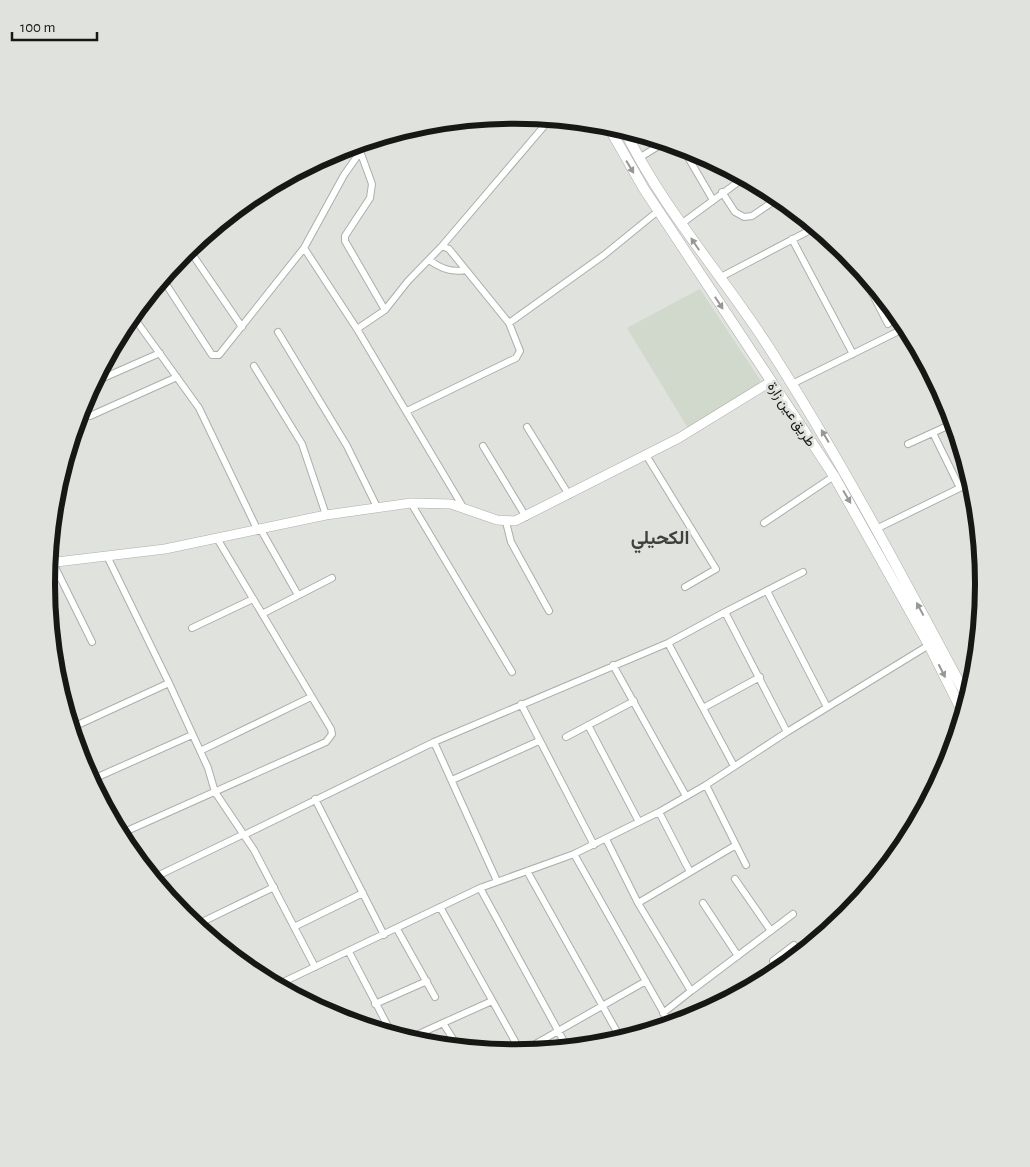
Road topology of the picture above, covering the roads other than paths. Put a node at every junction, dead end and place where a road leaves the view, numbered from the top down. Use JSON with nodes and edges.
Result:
{"nodes":[{"id":1,"x":546,"y":124,"type":"edge"},
{"id":2,"x":612,"y":134,"type":"edge"},
{"id":3,"x":628,"y":138,"type":"edge"},
{"id":4,"x":658,"y":146,"type":"edge"},
{"id":5,"x":360,"y":151,"type":"joint"},
{"id":6,"x":639,"y":158,"type":"junction"},
{"id":7,"x":688,"y":158,"type":"edge"},
{"id":8,"x":738,"y":181,"type":"edge"},
{"id":9,"x":722,"y":192,"type":"junction"},
{"id":10,"x":713,"y":200,"type":"junction"},
{"id":11,"x":772,"y":202,"type":"edge"},
{"id":12,"x":658,"y":211,"type":"junction"},
{"id":13,"x":681,"y":224,"type":"junction"},
{"id":14,"x":809,"y":231,"type":"edge"},
{"id":15,"x":792,"y":239,"type":"junction"},
{"id":16,"x":442,"y":246,"type":"junction"},
{"id":17,"x":304,"y":248,"type":"junction"},
{"id":18,"x":193,"y":255,"type":"edge"},
{"id":19,"x":429,"y":260,"type":"junction"},
{"id":20,"x":465,"y":270,"type":"junction"},
{"id":21,"x":719,"y":278,"type":"junction"},
{"id":22,"x":166,"y":284,"type":"edge"},
{"id":23,"x":872,"y":294,"type":"edge"},
{"id":24,"x":385,"y":310,"type":"junction"},
{"id":25,"x":137,"y":322,"type":"edge"},
{"id":26,"x":509,"y":323,"type":"junction"},
{"id":27,"x":888,"y":324,"type":"dead end"},
{"id":28,"x":242,"y":327,"type":"junction"},
{"id":29,"x":357,"y":329,"type":"junction"},
{"id":30,"x":899,"y":331,"type":"edge"},
{"id":31,"x":278,"y":332,"type":"dead end"},
{"id":32,"x":763,"y":338,"type":"junction"},
{"id":33,"x":748,"y":348,"type":"junction"},
{"id":34,"x":160,"y":353,"type":"junction"},
{"id":35,"x":853,"y":354,"type":"junction"},
{"id":36,"x":254,"y":366,"type":"dead end"},
{"id":37,"x":177,"y":377,"type":"junction"},
{"id":38,"x":103,"y":378,"type":"edge"},
{"id":39,"x":770,"y":382,"type":"junction"},
{"id":40,"x":792,"y":384,"type":"junction"},
{"id":41,"x":407,"y":411,"type":"junction"},
{"id":42,"x":810,"y":412,"type":"junction"},
{"id":43,"x":87,"y":416,"type":"edge"},
{"id":44,"x":798,"y":422,"type":"junction"},
{"id":45,"x":947,"y":426,"type":"edge"},
{"id":46,"x":527,"y":427,"type":"dead end"},
{"id":47,"x":933,"y":433,"type":"junction"},
{"id":48,"x":908,"y":444,"type":"dead end"},
{"id":49,"x":483,"y":446,"type":"dead end"},
{"id":50,"x":646,"y":455,"type":"junction"},
{"id":51,"x":834,"y":476,"type":"junction"},
{"id":52,"x":964,"y":486,"type":"edge"},
{"id":53,"x":960,"y":488,"type":"junction"},
{"id":54,"x":570,"y":495,"type":"junction"},
{"id":55,"x":411,"y":503,"type":"junction"},
{"id":56,"x":376,"y":507,"type":"junction"},
{"id":57,"x":463,"y":507,"type":"junction"},
{"id":58,"x":326,"y":515,"type":"junction"},
{"id":59,"x":526,"y":517,"type":"junction"},
{"id":60,"x":506,"y":522,"type":"junction"},
{"id":61,"x":764,"y":523,"type":"dead end"},
{"id":62,"x":878,"y":528,"type":"junction"},
{"id":63,"x":260,"y":531,"type":"junction"},
{"id":64,"x":218,"y":540,"type":"junction"},
{"id":65,"x":108,"y":558,"type":"junction"},
{"id":66,"x":56,"y":563,"type":"edge"},
{"id":67,"x":55,"y":571,"type":"edge"},
{"id":68,"x":803,"y":572,"type":"dead end"},
{"id":69,"x":332,"y":578,"type":"dead end"},
{"id":70,"x":685,"y":587,"type":"dead end"},
{"id":71,"x":768,"y":591,"type":"junction"},
{"id":72,"x":298,"y":595,"type":"junction"},
{"id":73,"x":253,"y":599,"type":"junction"},
{"id":74,"x":549,"y":611,"type":"dead end"},
{"id":75,"x":725,"y":612,"type":"junction"},
{"id":76,"x":262,"y":614,"type":"junction"},
{"id":77,"x":192,"y":628,"type":"dead end"},
{"id":78,"x":92,"y":642,"type":"dead end"},
{"id":79,"x":668,"y":643,"type":"junction"},
{"id":80,"x":929,"y":645,"type":"junction"},
{"id":81,"x":613,"y":665,"type":"junction"},
{"id":82,"x":512,"y":672,"type":"dead end"},
{"id":83,"x":760,"y":677,"type":"junction"},
{"id":84,"x":169,"y":683,"type":"junction"},
{"id":85,"x":962,"y":688,"type":"edge"},
{"id":86,"x":311,"y":697,"type":"junction"},
{"id":87,"x":634,"y":701,"type":"junction"},
{"id":88,"x":521,"y":704,"type":"junction"},
{"id":89,"x":959,"y":704,"type":"edge"},
{"id":90,"x":827,"y":707,"type":"junction"},
{"id":91,"x":704,"y":708,"type":"junction"},
{"id":92,"x":77,"y":725,"type":"edge"},
{"id":93,"x":588,"y":725,"type":"junction"},
{"id":94,"x":787,"y":732,"type":"junction"},
{"id":95,"x":192,"y":735,"type":"junction"},
{"id":96,"x":566,"y":737,"type":"dead end"},
{"id":97,"x":538,"y":741,"type":"junction"},
{"id":98,"x":434,"y":742,"type":"junction"},
{"id":99,"x":200,"y":751,"type":"junction"},
{"id":100,"x":734,"y":766,"type":"junction"},
{"id":101,"x":98,"y":777,"type":"edge"},
{"id":102,"x":452,"y":780,"type":"junction"},
{"id":103,"x":706,"y":785,"type":"junction"},
{"id":104,"x":216,"y":792,"type":"junction"},
{"id":105,"x":686,"y":796,"type":"junction"},
{"id":106,"x":315,"y":799,"type":"junction"},
{"id":107,"x":659,"y":812,"type":"junction"},
{"id":108,"x":639,"y":822,"type":"junction"},
{"id":109,"x":128,"y":831,"type":"edge"},
{"id":110,"x":244,"y":834,"type":"junction"},
{"id":111,"x":606,"y":838,"type":"junction"},
{"id":112,"x":594,"y":845,"type":"junction"},
{"id":113,"x":736,"y":845,"type":"junction"},
{"id":114,"x":574,"y":854,"type":"junction"},
{"id":115,"x":746,"y":865,"type":"dead end"},
{"id":116,"x":528,"y":871,"type":"junction"},
{"id":117,"x":690,"y":872,"type":"junction"},
{"id":118,"x":159,"y":875,"type":"edge"},
{"id":119,"x":734,"y":879,"type":"dead end"},
{"id":120,"x":497,"y":881,"type":"junction"},
{"id":121,"x":274,"y":887,"type":"junction"},
{"id":122,"x":480,"y":888,"type":"junction"},
{"id":123,"x":363,"y":894,"type":"junction"},
{"id":124,"x":638,"y":903,"type":"junction"},
{"id":125,"x":703,"y":904,"type":"dead end"},
{"id":126,"x":440,"y":907,"type":"junction"},
{"id":127,"x":793,"y":914,"type":"dead end"},
{"id":128,"x":204,"y":921,"type":"edge"},
{"id":129,"x":294,"y":927,"type":"junction"},
{"id":130,"x":397,"y":929,"type":"junction"},
{"id":131,"x":771,"y":931,"type":"junction"},
{"id":132,"x":384,"y":935,"type":"junction"},
{"id":133,"x":794,"y":945,"type":"dead end"},
{"id":134,"x":349,"y":952,"type":"junction"},
{"id":135,"x":738,"y":956,"type":"junction"},
{"id":136,"x":774,"y":964,"type":"edge"},
{"id":137,"x":315,"y":967,"type":"junction"},
{"id":138,"x":427,"y":981,"type":"junction"},
{"id":139,"x":646,"y":981,"type":"junction"},
{"id":140,"x":284,"y":982,"type":"edge"},
{"id":141,"x":691,"y":990,"type":"junction"},
{"id":142,"x":435,"y":997,"type":"dead end"},
{"id":143,"x":492,"y":1001,"type":"junction"},
{"id":144,"x":375,"y":1004,"type":"junction"},
{"id":145,"x":604,"y":1006,"type":"junction"},
{"id":146,"x":664,"y":1013,"type":"junction"},
{"id":147,"x":667,"y":1018,"type":"edge"},
{"id":148,"x":443,"y":1023,"type":"junction"},
{"id":149,"x":387,"y":1025,"type":"edge"},
{"id":150,"x":558,"y":1030,"type":"junction"},
{"id":151,"x":618,"y":1032,"type":"edge"},
{"id":152,"x":420,"y":1034,"type":"edge"},
{"id":153,"x":453,"y":1040,"type":"edge"},
{"id":154,"x":564,"y":1041,"type":"edge"},
{"id":155,"x":536,"y":1043,"type":"edge"},
{"id":156,"x":517,"y":1044,"type":"edge"}],
"edges":[{"from":1,"to":16,"type":"street"},
{"from":2,"to":12,"type":"main road","name":"طريق عين زارة","one_way":true},
{"from":3,"to":6,"type":"main road","name":"طريق عين زارة"},
{"from":4,"to":6,"type":"street"},
{"from":5,"to":17,"type":"street"},
{"from":5,"to":24,"type":"street"},
{"from":6,"to":13,"type":"main road","name":"طريق عين زارة"},
{"from":7,"to":10,"type":"street"},
{"from":8,"to":9,"type":"street"},
{"from":9,"to":10,"type":"street"},
{"from":9,"to":11,"type":"street"},
{"from":10,"to":13,"type":"street"},
{"from":12,"to":26,"type":"street"},
{"from":12,"to":33,"type":"main road","name":"طريق عين زارة","one_way":true},
{"from":21,"to":13,"type":"main road","name":"طريق عين زارة","one_way":true},
{"from":14,"to":15,"type":"street"},
{"from":15,"to":21,"type":"street"},
{"from":15,"to":35,"type":"street"},
{"from":16,"to":19,"type":"street"},
{"from":16,"to":20,"type":"street"},
{"from":17,"to":28,"type":"street"},
{"from":17,"to":29,"type":"street"},
{"from":18,"to":28,"type":"street"},
{"from":19,"to":20,"type":"street"},
{"from":19,"to":24,"type":"street"},
{"from":20,"to":26,"type":"street"},
{"from":21,"to":32,"type":"main road","name":"طريق عين زارة"},
{"from":22,"to":28,"type":"street"},
{"from":23,"to":27,"type":"street"},
{"from":24,"to":29,"type":"street"},
{"from":25,"to":34,"type":"street"},
{"from":26,"to":41,"type":"street"},
{"from":29,"to":41,"type":"street"},
{"from":30,"to":35,"type":"street"},
{"from":31,"to":56,"type":"street"},
{"from":32,"to":33,"type":"main road"},
{"from":32,"to":40,"type":"main road","name":"طريق عين زارة"},
{"from":33,"to":39,"type":"main road","name":"طريق عين زارة"},
{"from":34,"to":37,"type":"street"},
{"from":34,"to":38,"type":"street"},
{"from":35,"to":40,"type":"street"},
{"from":36,"to":58,"type":"street"},
{"from":37,"to":43,"type":"street"},
{"from":37,"to":63,"type":"street"},
{"from":39,"to":44,"type":"main road","name":"طريق عين زارة"},
{"from":39,"to":50,"type":"street"},
{"from":40,"to":42,"type":"main road","name":"طريق عين زارة"},
{"from":41,"to":57,"type":"street"},
{"from":42,"to":44,"type":"main road"},
{"from":62,"to":42,"type":"main road","name":"طريق عين زارة","one_way":true},
{"from":44,"to":51,"type":"main road","name":"طريق عين زارة"},
{"from":45,"to":47,"type":"street"},
{"from":46,"to":54,"type":"street"},
{"from":47,"to":48,"type":"street"},
{"from":47,"to":53,"type":"street"},
{"from":49,"to":59,"type":"street"},
{"from":50,"to":54,"type":"street"},
{"from":50,"to":70,"type":"street"},
{"from":51,"to":61,"type":"street"},
{"from":51,"to":80,"type":"main road","name":"طريق عين زارة","one_way":true},
{"from":52,"to":53,"type":"street"},
{"from":53,"to":62,"type":"street"},
{"from":54,"to":59,"type":"street"},
{"from":55,"to":56,"type":"street"},
{"from":55,"to":57,"type":"street"},
{"from":55,"to":82,"type":"street"},
{"from":56,"to":58,"type":"street"},
{"from":57,"to":60,"type":"street"},
{"from":58,"to":63,"type":"street"},
{"from":59,"to":60,"type":"street"},
{"from":60,"to":74,"type":"street"},
{"from":85,"to":62,"type":"main road","name":"طريق عين زارة","one_way":true},
{"from":63,"to":64,"type":"street"},
{"from":63,"to":72,"type":"street"},
{"from":64,"to":65,"type":"street"},
{"from":64,"to":73,"type":"street"},
{"from":65,"to":66,"type":"street"},
{"from":65,"to":84,"type":"street"},
{"from":67,"to":78,"type":"street"},
{"from":68,"to":71,"type":"street"},
{"from":69,"to":72,"type":"street"},
{"from":71,"to":75,"type":"street"},
{"from":71,"to":90,"type":"street"},
{"from":72,"to":76,"type":"street"},
{"from":73,"to":76,"type":"street"},
{"from":73,"to":77,"type":"street"},
{"from":75,"to":79,"type":"street"},
{"from":75,"to":83,"type":"street"},
{"from":76,"to":86,"type":"street"},
{"from":79,"to":81,"type":"street"},
{"from":79,"to":91,"type":"street"},
{"from":80,"to":89,"type":"main road","name":"طريق عين زارة","one_way":true},
{"from":80,"to":90,"type":"street"},
{"from":81,"to":87,"type":"street"},
{"from":81,"to":88,"type":"street"},
{"from":83,"to":91,"type":"street"},
{"from":83,"to":94,"type":"street"},
{"from":84,"to":92,"type":"street"},
{"from":84,"to":95,"type":"street"},
{"from":86,"to":99,"type":"street"},
{"from":86,"to":104,"type":"street"},
{"from":87,"to":93,"type":"street"},
{"from":87,"to":105,"type":"street"},
{"from":88,"to":97,"type":"street"},
{"from":88,"to":98,"type":"street"},
{"from":90,"to":94,"type":"street"},
{"from":91,"to":100,"type":"street"},
{"from":93,"to":96,"type":"street"},
{"from":93,"to":108,"type":"street"},
{"from":94,"to":100,"type":"street"},
{"from":95,"to":99,"type":"street"},
{"from":95,"to":101,"type":"street"},
{"from":97,"to":102,"type":"street"},
{"from":97,"to":112,"type":"street"},
{"from":98,"to":102,"type":"street"},
{"from":98,"to":106,"type":"street"},
{"from":99,"to":104,"type":"street"},
{"from":100,"to":103,"type":"street"},
{"from":102,"to":120,"type":"street"},
{"from":103,"to":105,"type":"street"},
{"from":103,"to":113,"type":"street"},
{"from":104,"to":109,"type":"street"},
{"from":104,"to":110,"type":"street"},
{"from":105,"to":107,"type":"street"},
{"from":106,"to":110,"type":"street"},
{"from":106,"to":123,"type":"street"},
{"from":107,"to":108,"type":"street"},
{"from":107,"to":117,"type":"street"},
{"from":108,"to":111,"type":"street"},
{"from":110,"to":118,"type":"street"},
{"from":110,"to":121,"type":"street"},
{"from":111,"to":112,"type":"street"},
{"from":111,"to":124,"type":"street"},
{"from":112,"to":114,"type":"street"},
{"from":113,"to":115,"type":"street"},
{"from":113,"to":117,"type":"street"},
{"from":114,"to":116,"type":"street"},
{"from":114,"to":139,"type":"street"},
{"from":116,"to":120,"type":"street"},
{"from":116,"to":145,"type":"street"},
{"from":117,"to":124,"type":"street"},
{"from":119,"to":131,"type":"street"},
{"from":120,"to":122,"type":"street"},
{"from":121,"to":128,"type":"street"},
{"from":121,"to":129,"type":"street"},
{"from":122,"to":126,"type":"street"},
{"from":122,"to":150,"type":"street"},
{"from":123,"to":129,"type":"street"},
{"from":123,"to":132,"type":"street"},
{"from":124,"to":141,"type":"street"},
{"from":125,"to":135,"type":"street"},
{"from":126,"to":130,"type":"street"},
{"from":126,"to":143,"type":"street"},
{"from":127,"to":131,"type":"street"},
{"from":129,"to":137,"type":"street"},
{"from":130,"to":132,"type":"street"},
{"from":130,"to":138,"type":"street"},
{"from":131,"to":135,"type":"street"},
{"from":132,"to":134,"type":"street"},
{"from":133,"to":136,"type":"street"},
{"from":134,"to":137,"type":"street"},
{"from":134,"to":144,"type":"street"},
{"from":135,"to":141,"type":"street"},
{"from":137,"to":140,"type":"street"},
{"from":138,"to":142,"type":"street"},
{"from":138,"to":144,"type":"street"},
{"from":139,"to":145,"type":"street"},
{"from":139,"to":146,"type":"street"},
{"from":141,"to":146,"type":"street"},
{"from":143,"to":148,"type":"street"},
{"from":143,"to":156,"type":"street"},
{"from":144,"to":149,"type":"street"},
{"from":145,"to":150,"type":"street"},
{"from":145,"to":151,"type":"street"},
{"from":146,"to":147,"type":"street"},
{"from":148,"to":152,"type":"street"},
{"from":148,"to":153,"type":"street"},
{"from":150,"to":154,"type":"street"},
{"from":150,"to":155,"type":"street"}]}
